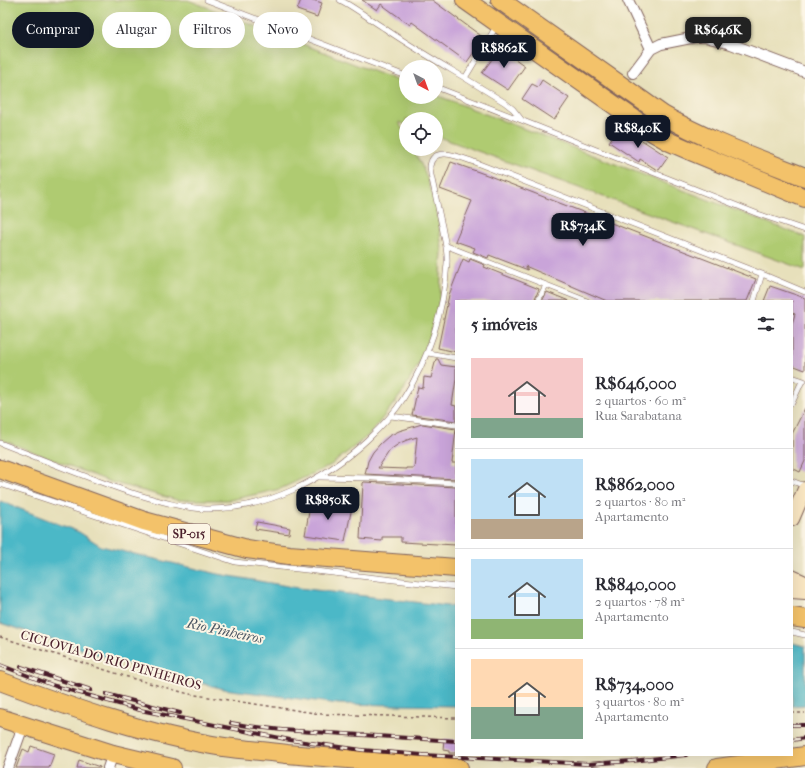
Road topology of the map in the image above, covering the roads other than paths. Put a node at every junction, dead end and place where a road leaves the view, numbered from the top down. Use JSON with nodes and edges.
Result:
{"nodes":[{"id":1,"x":207,"y":0,"type":"edge"},
{"id":2,"x":340,"y":0,"type":"edge"},
{"id":3,"x":466,"y":0,"type":"edge"},
{"id":4,"x":492,"y":0,"type":"edge"},
{"id":5,"x":500,"y":0,"type":"edge"},
{"id":6,"x":628,"y":0,"type":"edge"},
{"id":7,"x":522,"y":16,"type":"junction"},
{"id":8,"x":498,"y":23,"type":"junction"},
{"id":9,"x":651,"y":49,"type":"junction"},
{"id":10,"x":805,"y":72,"type":"edge"},
{"id":11,"x":399,"y":73,"type":"edge"},
{"id":12,"x":633,"y":73,"type":"dead end"},
{"id":13,"x":465,"y":78,"type":"junction"},
{"id":14,"x":443,"y":90,"type":"edge"},
{"id":15,"x":521,"y":120,"type":"junction"},
{"id":16,"x":805,"y":177,"type":"edge"},
{"id":17,"x":805,"y":198,"type":"edge"},
{"id":18,"x":805,"y":230,"type":"edge"},
{"id":19,"x":446,"y":246,"type":"junction"},
{"id":20,"x":762,"y":274,"type":"junction"},
{"id":21,"x":546,"y":285,"type":"junction"},
{"id":22,"x":805,"y":292,"type":"edge"},
{"id":23,"x":538,"y":300,"type":"edge"},
{"id":24,"x":584,"y":300,"type":"edge"},
{"id":25,"x":754,"y":300,"type":"edge"},
{"id":26,"x":428,"y":353,"type":"junction"},
{"id":27,"x":455,"y":358,"type":"edge"},
{"id":28,"x":793,"y":377,"type":"edge"},
{"id":29,"x":803,"y":381,"type":"edge"},
{"id":30,"x":793,"y":401,"type":"edge"},
{"id":31,"x":392,"y":416,"type":"junction"},
{"id":32,"x":455,"y":424,"type":"edge"},
{"id":33,"x":0,"y":443,"type":"edge"},
{"id":34,"x":0,"y":469,"type":"edge"},
{"id":35,"x":318,"y":477,"type":"junction"},
{"id":36,"x":793,"y":481,"type":"edge"},
{"id":37,"x":455,"y":483,"type":"edge"},
{"id":38,"x":0,"y":484,"type":"edge"},
{"id":39,"x":805,"y":486,"type":"edge"},
{"id":40,"x":805,"y":489,"type":"edge"},
{"id":41,"x":793,"y":517,"type":"edge"},
{"id":42,"x":455,"y":568,"type":"edge"},
{"id":43,"x":793,"y":577,"type":"edge"},
{"id":44,"x":805,"y":583,"type":"edge"},
{"id":45,"x":455,"y":587,"type":"edge"},
{"id":46,"x":793,"y":591,"type":"edge"},
{"id":47,"x":805,"y":592,"type":"edge"},
{"id":48,"x":793,"y":616,"type":"edge"},
{"id":49,"x":805,"y":619,"type":"edge"},
{"id":50,"x":793,"y":632,"type":"edge"},
{"id":51,"x":805,"y":635,"type":"edge"},
{"id":52,"x":0,"y":681,"type":"edge"},
{"id":53,"x":0,"y":718,"type":"edge"},
{"id":54,"x":23,"y":726,"type":"junction"},
{"id":55,"x":805,"y":756,"type":"edge"},
{"id":56,"x":111,"y":761,"type":"edge"},
{"id":57,"x":8,"y":768,"type":"edge"},
{"id":58,"x":172,"y":768,"type":"edge"},
{"id":59,"x":459,"y":768,"type":"edge"},
{"id":60,"x":717,"y":768,"type":"edge"}],
"edges":[{"from":1,"to":11,"type":"lane"},
{"from":2,"to":13,"type":"lane"},
{"from":3,"to":4,"type":"highway"},
{"from":3,"to":8,"type":"highway"},
{"from":5,"to":7,"type":"highway"},
{"from":6,"to":9,"type":"street"},
{"from":7,"to":8,"type":"highway"},
{"from":7,"to":16,"type":"highway"},
{"from":8,"to":13,"type":"lane"},
{"from":8,"to":17,"type":"highway"},
{"from":9,"to":10,"type":"street"},
{"from":9,"to":12,"type":"street"},
{"from":13,"to":15,"type":"lane"},
{"from":14,"to":15,"type":"lane"},
{"from":15,"to":18,"type":"lane"},
{"from":19,"to":20,"type":"lane"},
{"from":19,"to":21,"type":"lane"},
{"from":19,"to":26,"type":"lane"},
{"from":20,"to":22,"type":"lane"},
{"from":20,"to":25,"type":"lane"},
{"from":21,"to":23,"type":"lane"},
{"from":21,"to":24,"type":"lane"},
{"from":26,"to":27,"type":"lane"},
{"from":26,"to":31,"type":"lane"},
{"from":28,"to":29,"type":"lane"},
{"from":29,"to":30,"type":"lane"},
{"from":31,"to":32,"type":"lane"},
{"from":31,"to":35,"type":"lane"},
{"from":33,"to":35,"type":"lane"},
{"from":34,"to":42,"type":"highway","number":"SP-015"},
{"from":35,"to":37,"type":"lane"},
{"from":36,"to":39,"type":"lane"},
{"from":38,"to":45,"type":"lane"},
{"from":40,"to":41,"type":"main road"},
{"from":43,"to":44,"type":"main road"},
{"from":46,"to":47,"type":"main road"},
{"from":48,"to":49,"type":"highway"},
{"from":50,"to":51,"type":"lane"},
{"from":52,"to":59,"type":"highway"},
{"from":53,"to":54,"type":"highway"},
{"from":54,"to":56,"type":"highway"},
{"from":54,"to":57,"type":"street"},
{"from":55,"to":60,"type":"highway"},
{"from":56,"to":58,"type":"highway"}]}
